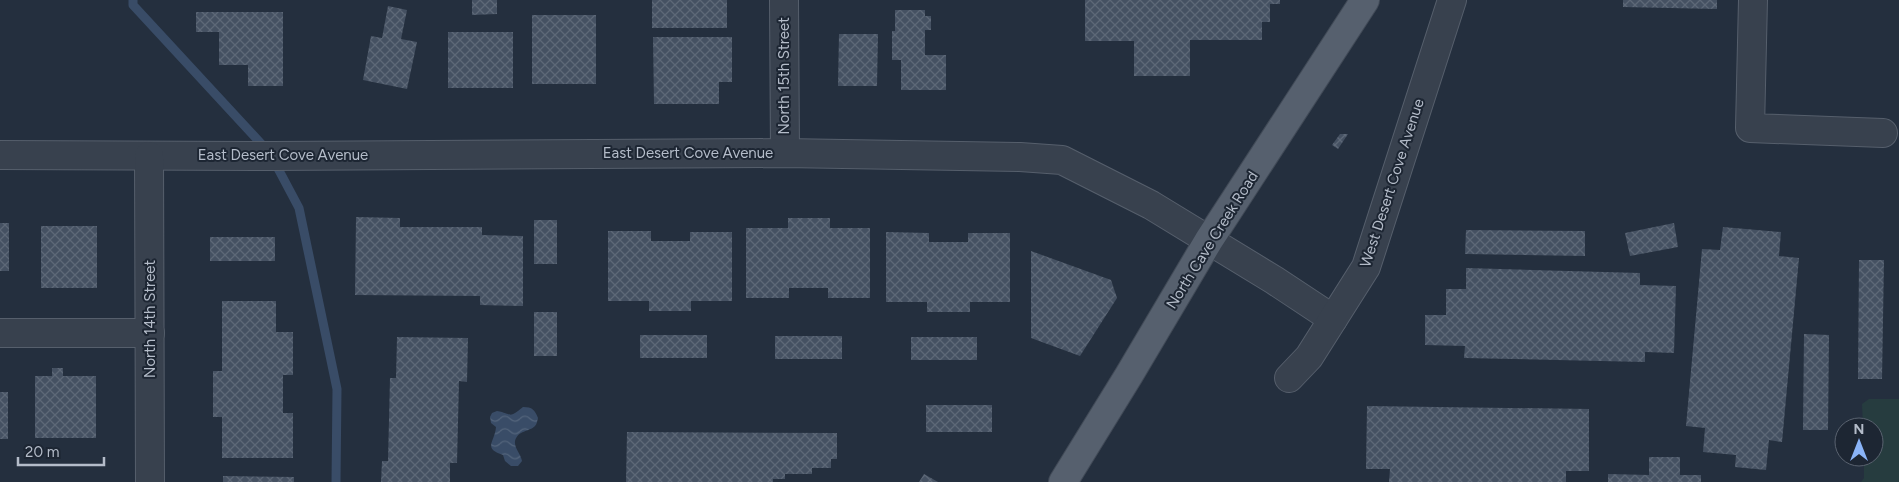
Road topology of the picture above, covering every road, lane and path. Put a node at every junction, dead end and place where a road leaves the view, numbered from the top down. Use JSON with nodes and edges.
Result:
{"nodes":[{"id":1,"x":784,"y":0,"type":"edge"},
{"id":2,"x":1365,"y":0,"type":"edge"},
{"id":3,"x":1452,"y":0,"type":"edge"},
{"id":4,"x":1754,"y":0,"type":"edge"},
{"id":5,"x":1883,"y":133,"type":"dead end"},
{"id":6,"x":785,"y":153,"type":"junction"},
{"id":7,"x":0,"y":155,"type":"edge"},
{"id":8,"x":149,"y":156,"type":"junction"},
{"id":9,"x":1209,"y":240,"type":"junction"},
{"id":10,"x":1333,"y":319,"type":"junction"},
{"id":11,"x":0,"y":333,"type":"edge"},
{"id":12,"x":150,"y":333,"type":"junction"},
{"id":13,"x":1289,"y":378,"type":"dead end"},
{"id":14,"x":150,"y":482,"type":"edge"},
{"id":15,"x":1063,"y":482,"type":"edge"}],
"edges":[{"from":1,"to":6,"type":"street","name":"North 15th Street"},
{"from":2,"to":9,"type":"main road","name":"North Cave Creek Road"},
{"from":3,"to":10,"type":"street","name":"West Desert Cove Avenue"},
{"from":4,"to":5,"type":"street"},
{"from":6,"to":8,"type":"street","name":"East Desert Cove Avenue"},
{"from":6,"to":9,"type":"street","name":"East Desert Cove Avenue"},
{"from":7,"to":8,"type":"street","name":"East Desert Cove Avenue"},
{"from":8,"to":12,"type":"street","name":"North 14th Street"},
{"from":9,"to":10,"type":"street","name":"East Desert Cove Avenue"},
{"from":9,"to":15,"type":"main road","name":"North Cave Creek Road"},
{"from":10,"to":13,"type":"street","name":"West Desert Cove Avenue"},
{"from":11,"to":12,"type":"street"},
{"from":12,"to":14,"type":"street","name":"North 14th Street"}]}
